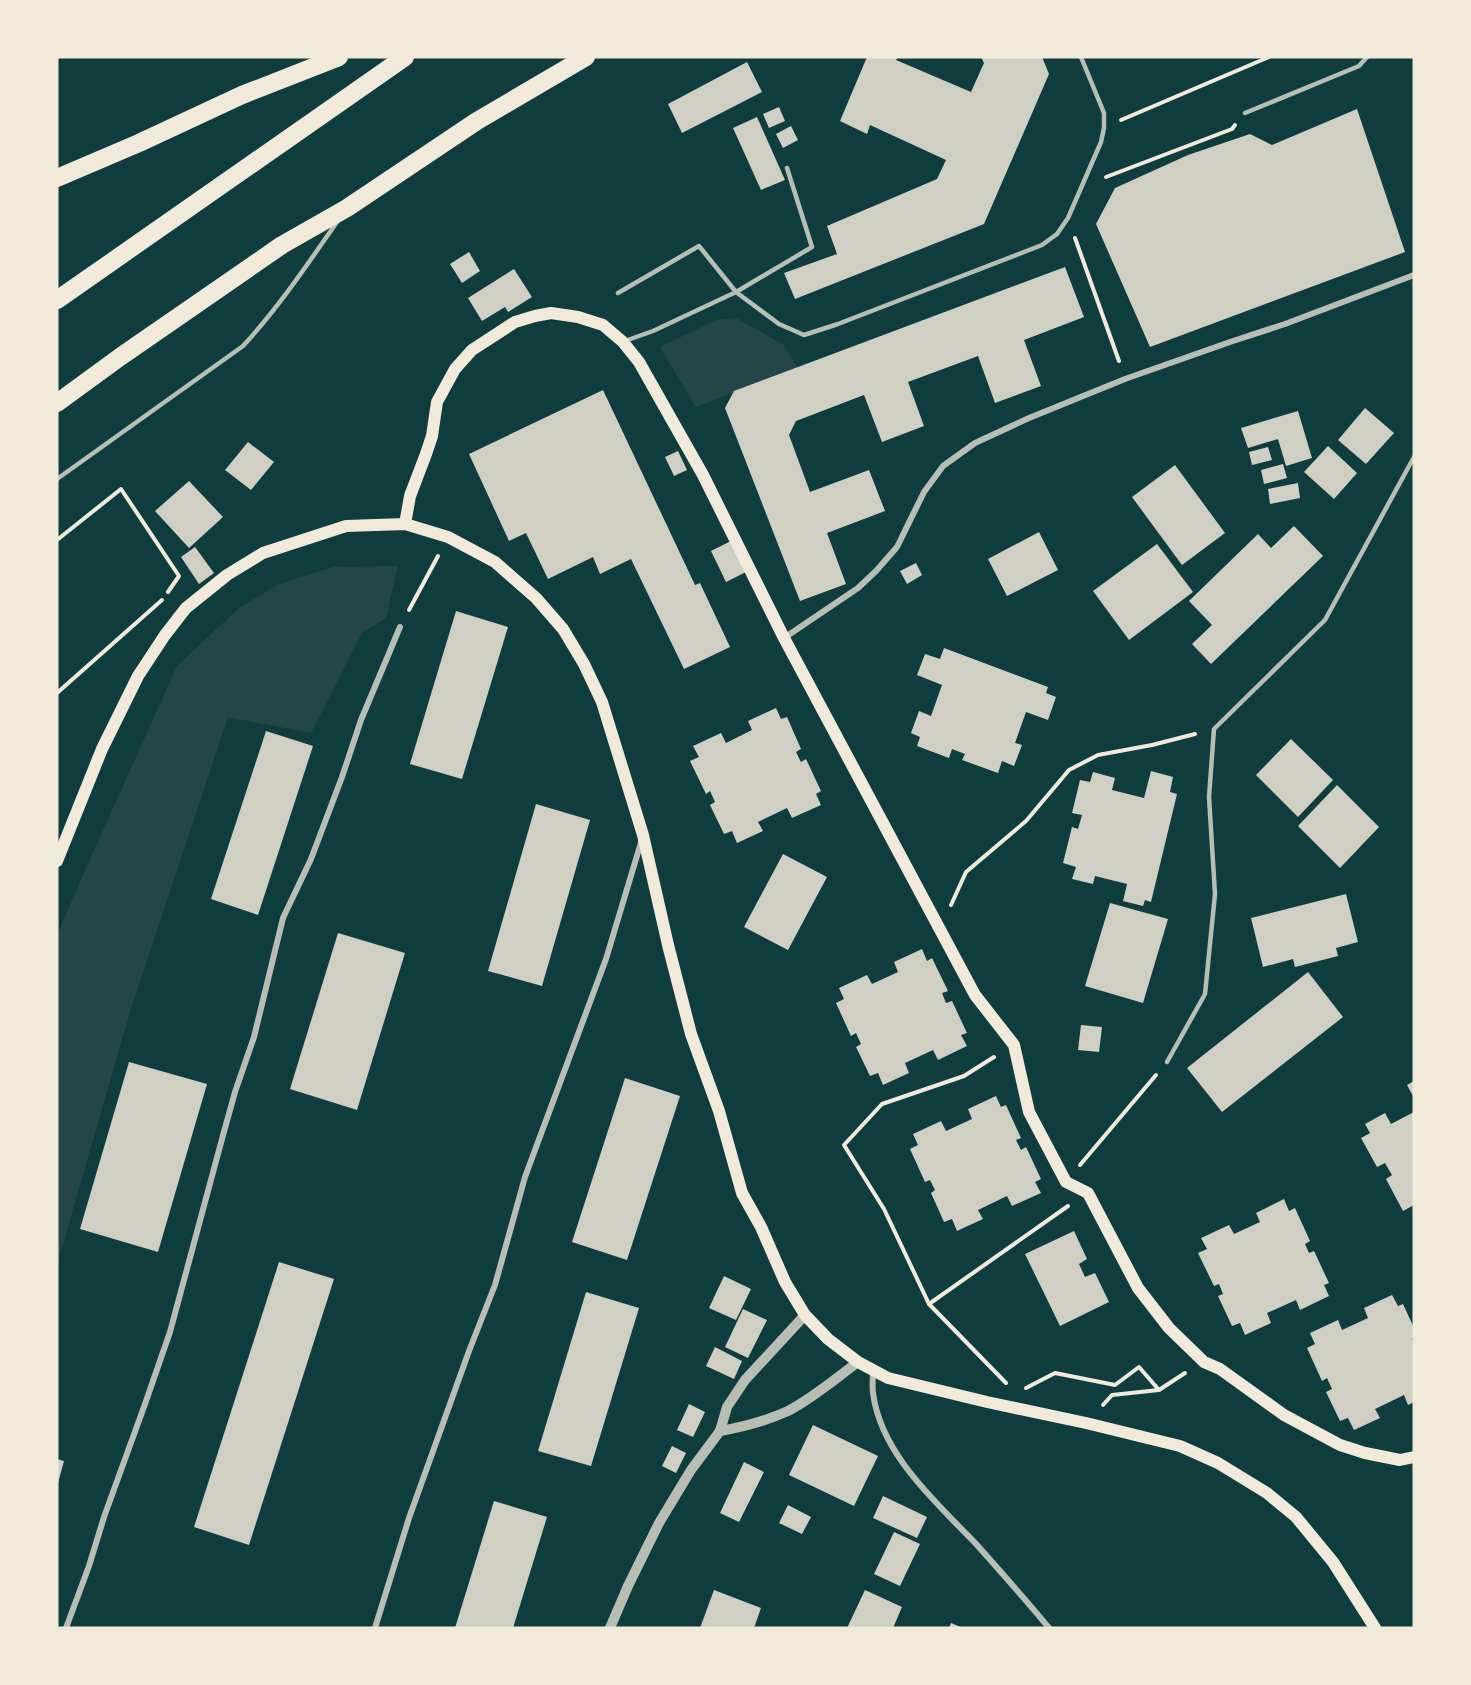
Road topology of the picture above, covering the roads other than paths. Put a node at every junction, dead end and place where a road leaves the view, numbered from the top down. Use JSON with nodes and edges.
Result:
{"nodes":[{"id":1,"x":339,"y":57,"type":"edge"},
{"id":2,"x":405,"y":57,"type":"edge"},
{"id":3,"x":586,"y":57,"type":"edge"},
{"id":4,"x":1080,"y":57,"type":"edge"},
{"id":5,"x":1367,"y":57,"type":"edge"},
{"id":6,"x":1245,"y":113,"type":"road end"},
{"id":7,"x":787,"y":168,"type":"dead end"},
{"id":8,"x":57,"y":178,"type":"edge"},
{"id":9,"x":347,"y":208,"type":"junction"},
{"id":10,"x":1414,"y":275,"type":"edge"},
{"id":11,"x":618,"y":292,"type":"dead end"},
{"id":12,"x":736,"y":292,"type":"junction"},
{"id":13,"x":57,"y":300,"type":"edge"},
{"id":14,"x":623,"y":342,"type":"junction"},
{"id":15,"x":57,"y":404,"type":"edge"},
{"id":16,"x":1414,"y":457,"type":"edge"},
{"id":17,"x":57,"y":479,"type":"edge"},
{"id":18,"x":405,"y":524,"type":"junction"},
{"id":19,"x":400,"y":627,"type":"road end"},
{"id":20,"x":784,"y":638,"type":"junction"},
{"id":21,"x":643,"y":836,"type":"junction"},
{"id":22,"x":57,"y":861,"type":"edge"},
{"id":23,"x":1167,"y":1062,"type":"road end"},
{"id":24,"x":805,"y":1315,"type":"junction"},
{"id":25,"x":858,"y":1362,"type":"junction"},
{"id":26,"x":873,"y":1370,"type":"junction"},
{"id":27,"x":720,"y":1431,"type":"junction"},
{"id":28,"x":1414,"y":1457,"type":"edge"},
{"id":29,"x":66,"y":1628,"type":"edge"},
{"id":30,"x":375,"y":1628,"type":"edge"},
{"id":31,"x":610,"y":1628,"type":"edge"},
{"id":32,"x":1049,"y":1628,"type":"edge"},
{"id":33,"x":1375,"y":1628,"type":"edge"}],
"edges":[{"from":1,"to":8,"type":"highway"},
{"from":2,"to":13,"type":"highway"},
{"from":3,"to":9,"type":"highway"},
{"from":4,"to":12,"type":"lane"},
{"from":5,"to":6,"type":"lane"},
{"from":7,"to":12,"type":"lane"},
{"from":9,"to":15,"type":"highway"},
{"from":9,"to":17,"type":"lane"},
{"from":10,"to":20,"type":"street"},
{"from":11,"to":12,"type":"lane"},
{"from":12,"to":14,"type":"lane"},
{"from":14,"to":18,"type":"main road"},
{"from":14,"to":20,"type":"main road"},
{"from":16,"to":23,"type":"lane"},
{"from":18,"to":21,"type":"main road"},
{"from":18,"to":22,"type":"main road"},
{"from":19,"to":29,"type":"street"},
{"from":20,"to":28,"type":"main road"},
{"from":21,"to":24,"type":"main road"},
{"from":21,"to":30,"type":"street"},
{"from":24,"to":25,"type":"main road"},
{"from":24,"to":27,"type":"street"},
{"from":25,"to":26,"type":"main road"},
{"from":25,"to":27,"type":"street"},
{"from":26,"to":32,"type":"street"},
{"from":26,"to":33,"type":"main road"},
{"from":27,"to":31,"type":"street"}]}
